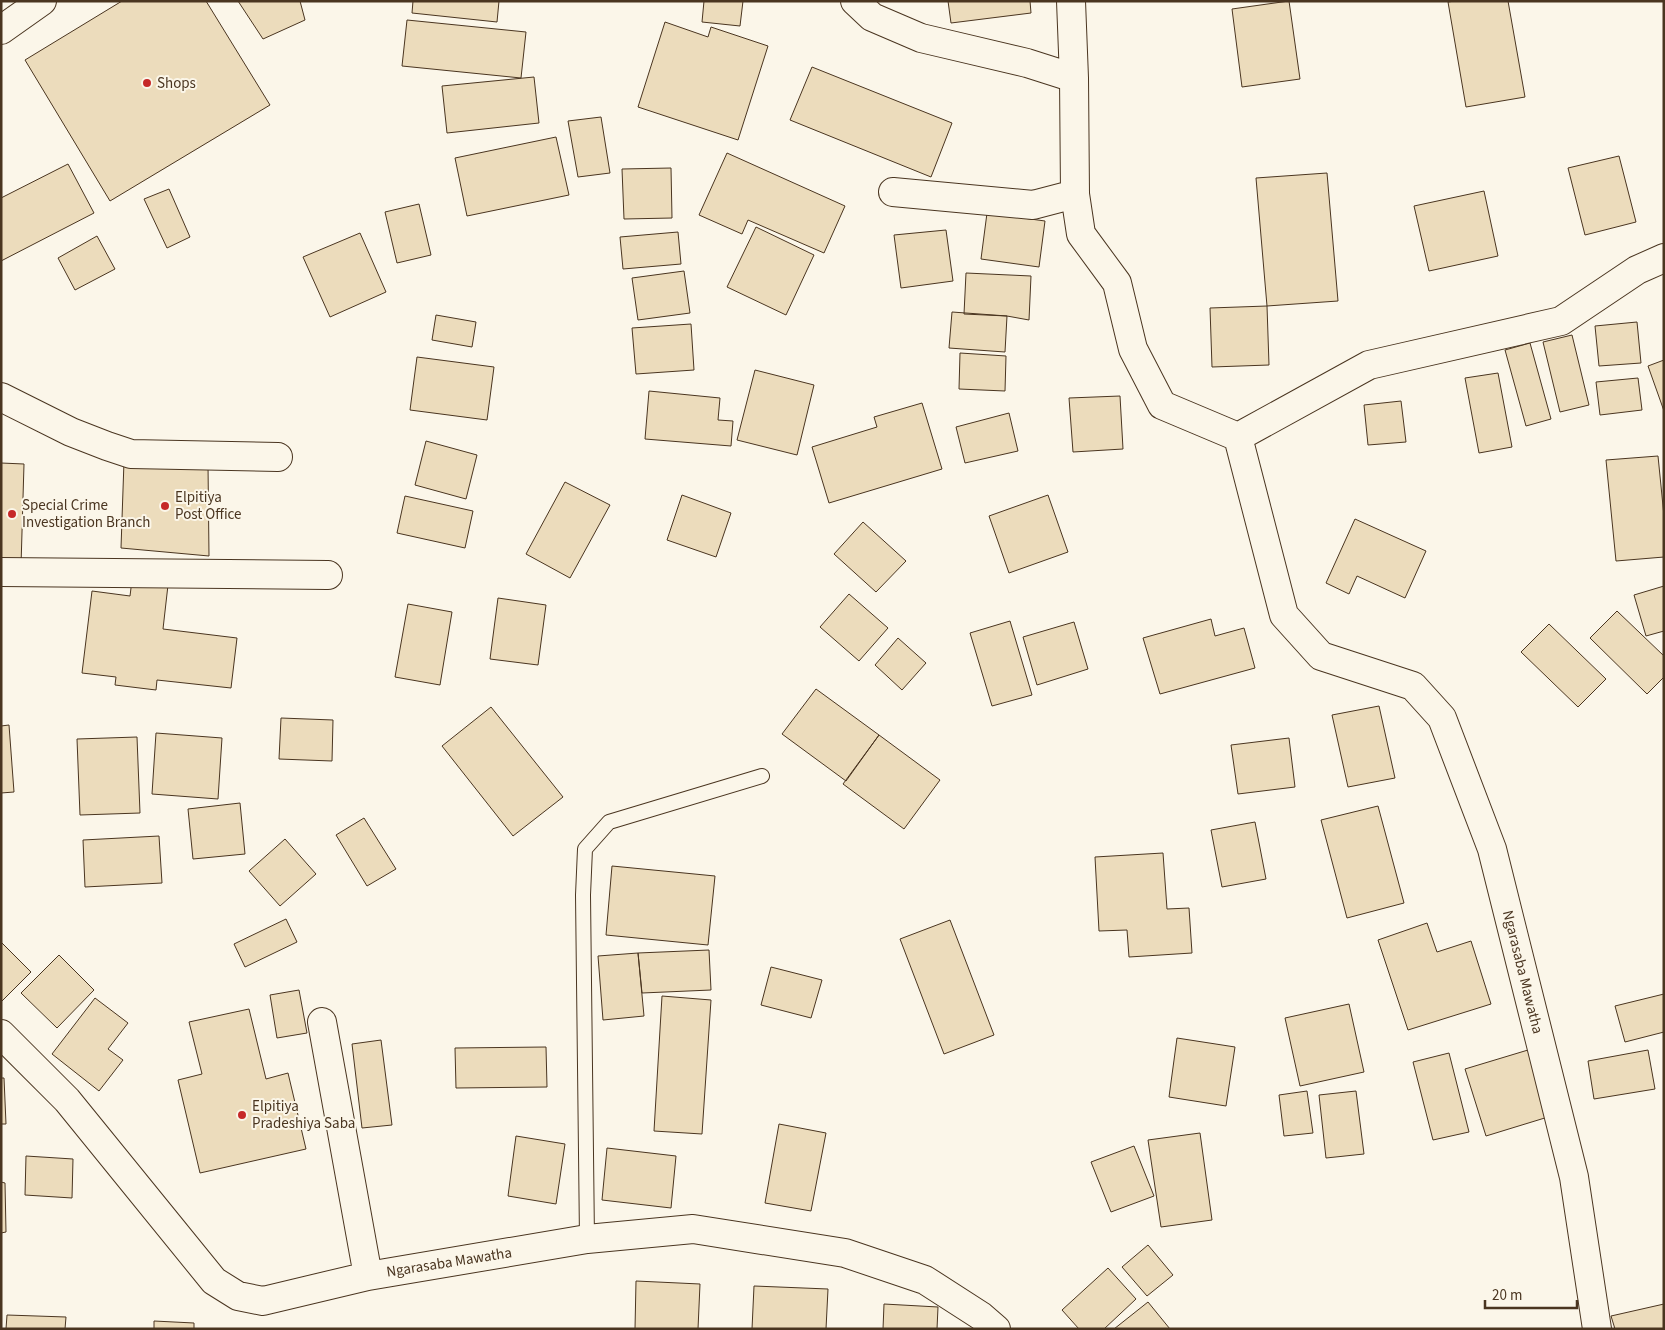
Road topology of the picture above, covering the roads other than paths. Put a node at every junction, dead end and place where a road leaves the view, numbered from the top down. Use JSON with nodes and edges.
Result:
{"nodes":[{"id":1,"x":42,"y":1,"type":"edge"},
{"id":2,"x":855,"y":1,"type":"edge"},
{"id":3,"x":1071,"y":1,"type":"edge"},
{"id":4,"x":1,"y":30,"type":"edge"},
{"id":5,"x":1074,"y":78,"type":"junction"},
{"id":6,"x":894,"y":192,"type":"dead end"},
{"id":7,"x":1075,"y":194,"type":"junction"},
{"id":8,"x":1664,"y":258,"type":"edge"},
{"id":9,"x":1,"y":398,"type":"edge"},
{"id":10,"x":1238,"y":437,"type":"junction"},
{"id":11,"x":278,"y":457,"type":"dead end"},
{"id":12,"x":1,"y":572,"type":"edge"},
{"id":13,"x":328,"y":575,"type":"dead end"},
{"id":14,"x":762,"y":776,"type":"dead end"},
{"id":15,"x":322,"y":1022,"type":"dead end"},
{"id":16,"x":1,"y":1034,"type":"edge"},
{"id":17,"x":587,"y":1240,"type":"junction"},
{"id":18,"x":368,"y":1276,"type":"junction"},
{"id":19,"x":996,"y":1329,"type":"edge"},
{"id":20,"x":1596,"y":1329,"type":"edge"}],
"edges":[{"from":1,"to":4,"type":"street"},
{"from":2,"to":5,"type":"street"},
{"from":3,"to":5,"type":"street"},
{"from":5,"to":7,"type":"street"},
{"from":6,"to":7,"type":"street"},
{"from":7,"to":10,"type":"street"},
{"from":8,"to":10,"type":"street"},
{"from":9,"to":11,"type":"street"},
{"from":10,"to":20,"type":"street","name":"Ngarasaba Mawatha"},
{"from":12,"to":13,"type":"street"},
{"from":14,"to":17,"type":"lane"},
{"from":15,"to":18,"type":"street"},
{"from":16,"to":18,"type":"street","name":"Ngarasaba Mawatha"},
{"from":17,"to":18,"type":"street","name":"Ngarasaba Mawatha"},
{"from":17,"to":19,"type":"street","name":"Ngarasaba Mawatha"}]}
